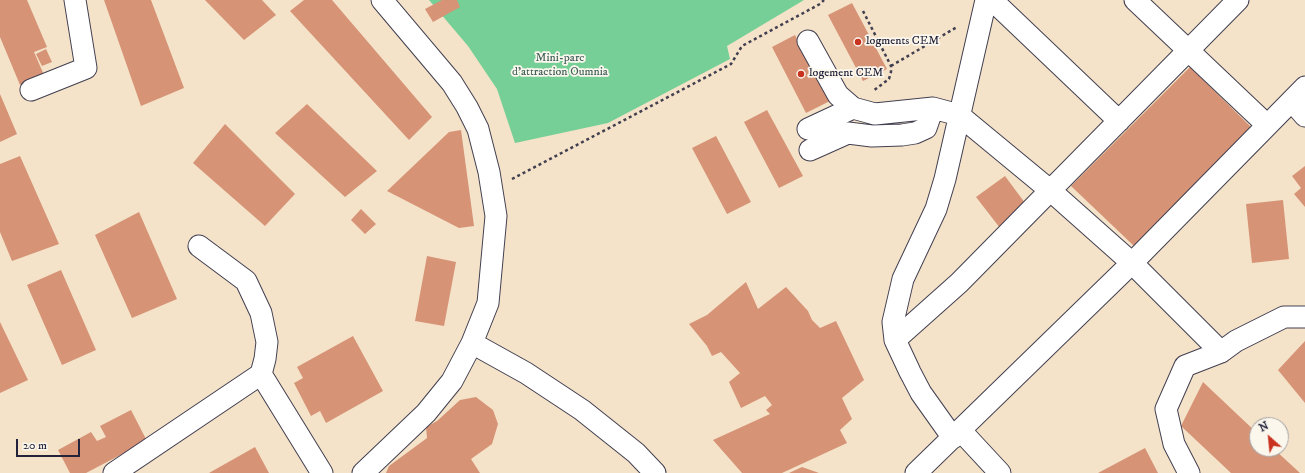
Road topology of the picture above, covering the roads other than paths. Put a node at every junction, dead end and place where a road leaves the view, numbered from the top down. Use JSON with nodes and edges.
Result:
{"nodes":[{"id":1,"x":75,"y":0,"type":"edge"},
{"id":2,"x":382,"y":0,"type":"edge"},
{"id":3,"x":986,"y":0,"type":"edge"},
{"id":4,"x":992,"y":0,"type":"edge"},
{"id":5,"x":1135,"y":0,"type":"edge"},
{"id":6,"x":1238,"y":0,"type":"edge"},
{"id":7,"x":808,"y":41,"type":"dead end"},
{"id":8,"x":1187,"y":51,"type":"junction"},
{"id":9,"x":31,"y":90,"type":"dead end"},
{"id":10,"x":1298,"y":94,"type":"edge"},
{"id":11,"x":853,"y":108,"type":"junction"},
{"id":12,"x":933,"y":108,"type":"junction"},
{"id":13,"x":959,"y":115,"type":"junction"},
{"id":14,"x":1305,"y":116,"type":"edge"},
{"id":15,"x":1119,"y":121,"type":"junction"},
{"id":16,"x":1267,"y":125,"type":"junction"},
{"id":17,"x":808,"y":129,"type":"dead end"},
{"id":18,"x":810,"y":150,"type":"dead end"},
{"id":19,"x":1051,"y":190,"type":"junction"},
{"id":20,"x":199,"y":246,"type":"dead end"},
{"id":21,"x":1132,"y":263,"type":"junction"},
{"id":22,"x":1305,"y":317,"type":"edge"},
{"id":23,"x":895,"y":340,"type":"junction"},
{"id":24,"x":472,"y":343,"type":"junction"},
{"id":25,"x":1221,"y":352,"type":"junction"},
{"id":26,"x":261,"y":374,"type":"junction"},
{"id":27,"x":957,"y":434,"type":"junction"},
{"id":28,"x":120,"y":471,"type":"edge"},
{"id":29,"x":322,"y":473,"type":"edge"},
{"id":30,"x":363,"y":473,"type":"edge"},
{"id":31,"x":655,"y":473,"type":"edge"},
{"id":32,"x":916,"y":473,"type":"edge"},
{"id":33,"x":1000,"y":473,"type":"edge"},
{"id":34,"x":1189,"y":473,"type":"edge"}],
"edges":[{"from":1,"to":9,"type":"street"},
{"from":2,"to":24,"type":"street"},
{"from":3,"to":13,"type":"street"},
{"from":4,"to":15,"type":"street"},
{"from":5,"to":8,"type":"street"},
{"from":6,"to":8,"type":"street"},
{"from":7,"to":11,"type":"street"},
{"from":8,"to":15,"type":"street"},
{"from":8,"to":16,"type":"street"},
{"from":10,"to":14,"type":"street"},
{"from":10,"to":16,"type":"street"},
{"from":11,"to":12,"type":"street"},
{"from":11,"to":17,"type":"street"},
{"from":12,"to":13,"type":"street"},
{"from":12,"to":18,"type":"street"},
{"from":13,"to":19,"type":"street"},
{"from":13,"to":23,"type":"street"},
{"from":15,"to":19,"type":"street"},
{"from":16,"to":21,"type":"street"},
{"from":19,"to":21,"type":"street"},
{"from":19,"to":23,"type":"street"},
{"from":20,"to":26,"type":"street"},
{"from":21,"to":25,"type":"street"},
{"from":21,"to":27,"type":"street"},
{"from":22,"to":25,"type":"street"},
{"from":23,"to":27,"type":"street"},
{"from":24,"to":30,"type":"street"},
{"from":24,"to":31,"type":"street"},
{"from":25,"to":34,"type":"street"},
{"from":26,"to":28,"type":"street"},
{"from":26,"to":29,"type":"street"},
{"from":27,"to":32,"type":"street"},
{"from":27,"to":33,"type":"street"}]}
